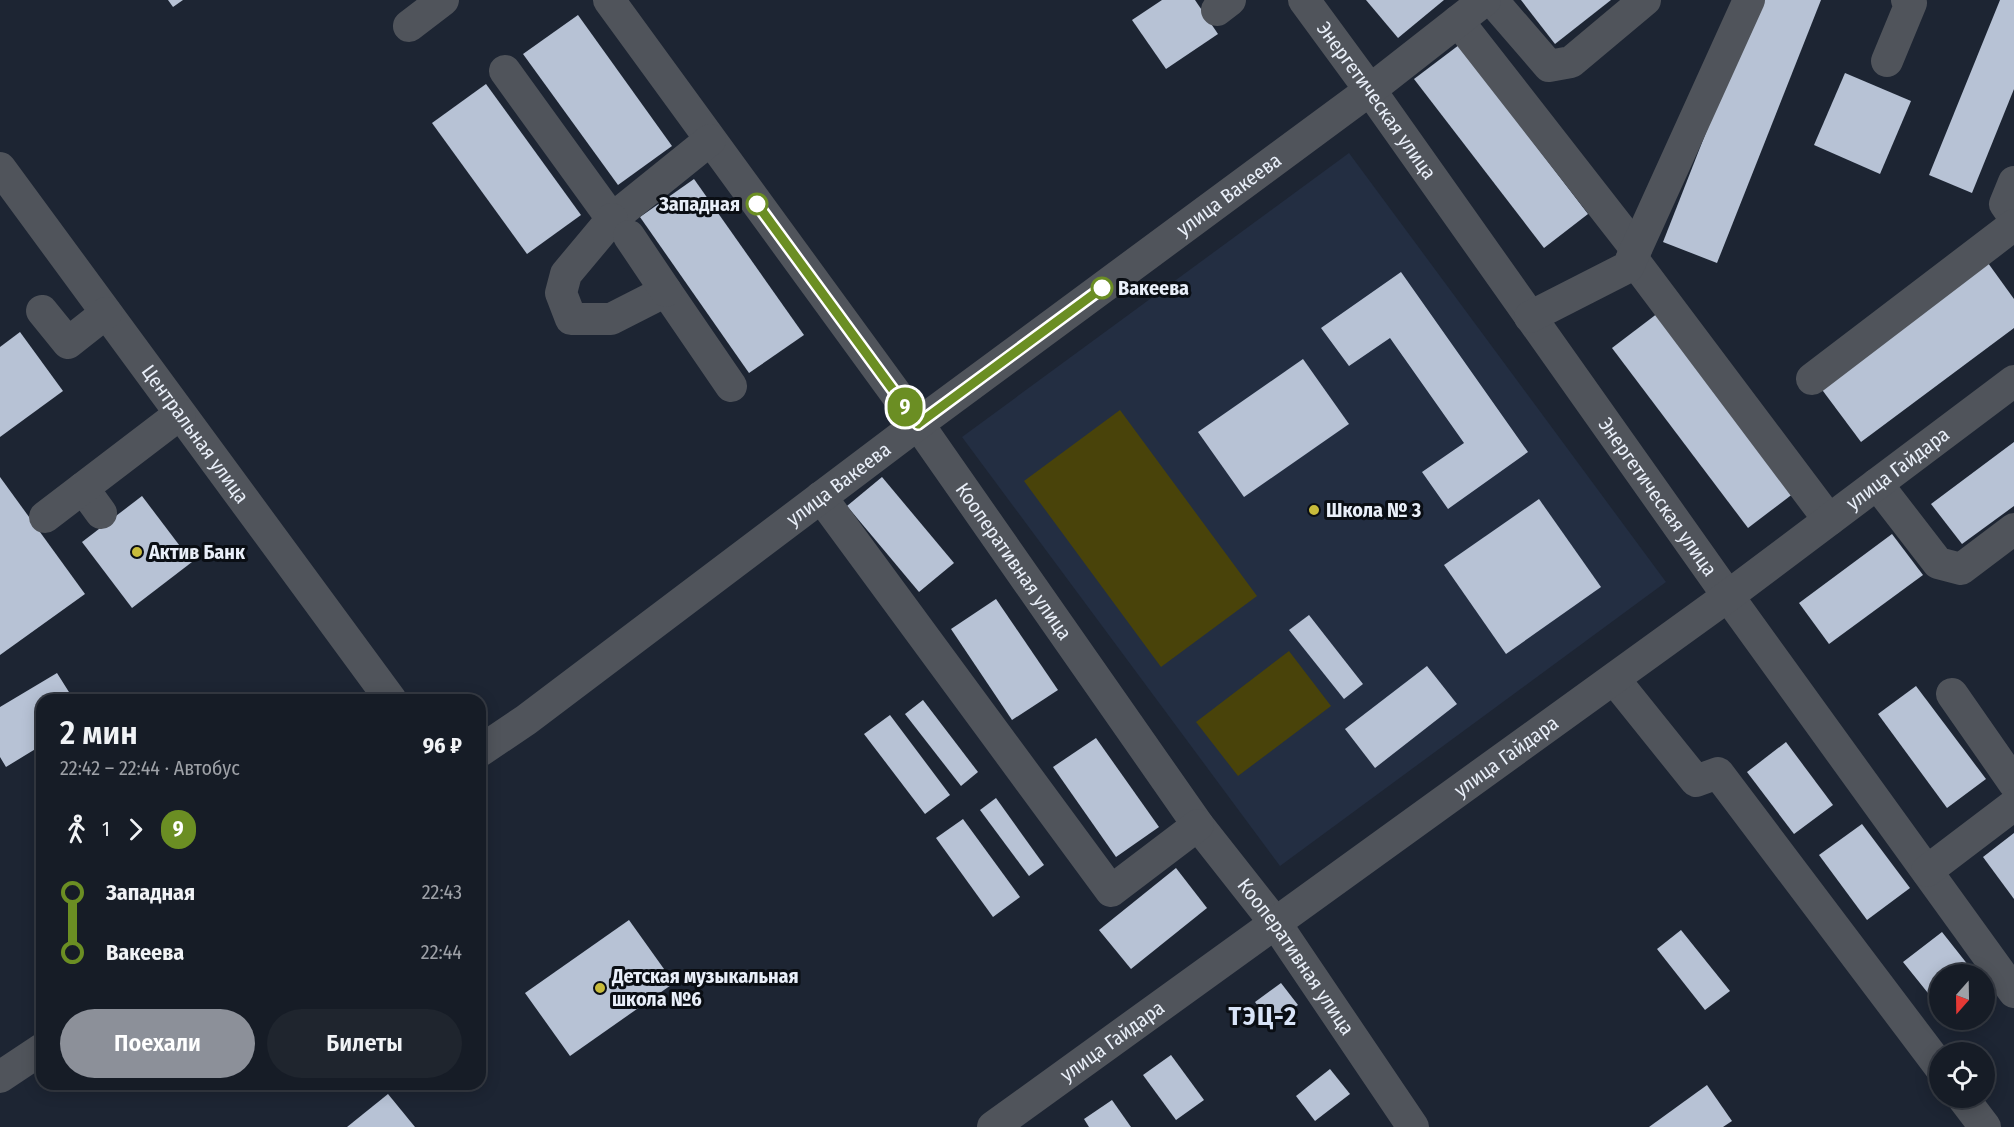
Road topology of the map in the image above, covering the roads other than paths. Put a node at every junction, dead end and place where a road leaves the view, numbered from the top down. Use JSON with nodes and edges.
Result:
{"nodes":[{"id":1,"x":443,"y":0,"type":"edge"},
{"id":2,"x":609,"y":0,"type":"edge"},
{"id":3,"x":1485,"y":0,"type":"edge"},
{"id":4,"x":1492,"y":0,"type":"edge"},
{"id":5,"x":1645,"y":0,"type":"edge"},
{"id":6,"x":1749,"y":0,"type":"edge"},
{"id":7,"x":1907,"y":0,"type":"edge"},
{"id":8,"x":1317,"y":5,"type":"edge"},
{"id":9,"x":1458,"y":21,"type":"junction"},
{"id":10,"x":409,"y":26,"type":"dead end"},
{"id":11,"x":1887,"y":61,"type":"dead end"},
{"id":12,"x":505,"y":71,"type":"dead end"},
{"id":13,"x":1370,"y":90,"type":"junction"},
{"id":14,"x":710,"y":140,"type":"junction"},
{"id":15,"x":0,"y":168,"type":"edge"},
{"id":16,"x":2014,"y":183,"type":"edge"},
{"id":17,"x":2014,"y":217,"type":"edge"},
{"id":18,"x":2014,"y":225,"type":"edge"},
{"id":19,"x":620,"y":227,"type":"junction"},
{"id":20,"x":1634,"y":254,"type":"junction"},
{"id":21,"x":666,"y":291,"type":"junction"},
{"id":22,"x":42,"y":311,"type":"dead end"},
{"id":23,"x":106,"y":313,"type":"junction"},
{"id":24,"x":1530,"y":317,"type":"junction"},
{"id":25,"x":1812,"y":379,"type":"dead end"},
{"id":26,"x":2014,"y":381,"type":"edge"},
{"id":27,"x":731,"y":386,"type":"dead end"},
{"id":28,"x":180,"y":414,"type":"junction"},
{"id":29,"x":918,"y":424,"type":"junction"},
{"id":30,"x":1878,"y":484,"type":"junction"},
{"id":31,"x":83,"y":488,"type":"junction"},
{"id":32,"x":821,"y":497,"type":"junction"},
{"id":33,"x":101,"y":513,"type":"dead end"},
{"id":34,"x":45,"y":517,"type":"dead end"},
{"id":35,"x":1829,"y":520,"type":"junction"},
{"id":36,"x":2014,"y":529,"type":"edge"},
{"id":37,"x":1728,"y":596,"type":"junction"},
{"id":38,"x":1614,"y":679,"type":"junction"},
{"id":39,"x":387,"y":694,"type":"edge"},
{"id":40,"x":1952,"y":694,"type":"dead end"},
{"id":41,"x":486,"y":747,"type":"edge"},
{"id":42,"x":2014,"y":783,"type":"edge"},
{"id":43,"x":2014,"y":806,"type":"edge"},
{"id":44,"x":1198,"y":825,"type":"junction"},
{"id":45,"x":1927,"y":871,"type":"junction"},
{"id":46,"x":1276,"y":924,"type":"junction"},
{"id":47,"x":2014,"y":992,"type":"edge"},
{"id":48,"x":1929,"y":1051,"type":"edge"},
{"id":49,"x":36,"y":1053,"type":"edge"},
{"id":50,"x":0,"y":1077,"type":"edge"},
{"id":51,"x":1971,"y":1108,"type":"edge"},
{"id":52,"x":993,"y":1127,"type":"edge"},
{"id":53,"x":1413,"y":1127,"type":"edge"},
{"id":54,"x":1985,"y":1127,"type":"edge"}],
"edges":[{"from":1,"to":10,"type":"street"},
{"from":2,"to":14,"type":"street","name":"Кооперативная улица"},
{"from":3,"to":9,"type":"street","name":"улица Вакеева"},
{"from":4,"to":5,"type":"street"},
{"from":6,"to":20,"type":"street"},
{"from":7,"to":11,"type":"street"},
{"from":8,"to":13,"type":"street","name":"Энергетическая улица"},
{"from":9,"to":13,"type":"street","name":"улица Вакеева"},
{"from":9,"to":20,"type":"street"},
{"from":12,"to":19,"type":"street"},
{"from":13,"to":24,"type":"street","name":"Энергетическая улица"},
{"from":13,"to":29,"type":"street","name":"улица Вакеева"},
{"from":14,"to":19,"type":"street"},
{"from":14,"to":29,"type":"street","name":"Кооперативная улица"},
{"from":15,"to":23,"type":"street","name":"Центральная улица"},
{"from":16,"to":17,"type":"street"},
{"from":18,"to":25,"type":"street"},
{"from":19,"to":21,"type":"street"},
{"from":19,"to":21,"type":"street"},
{"from":20,"to":24,"type":"street"},
{"from":20,"to":35,"type":"street"},
{"from":21,"to":27,"type":"street"},
{"from":22,"to":23,"type":"street"},
{"from":23,"to":28,"type":"street","name":"Центральная улица"},
{"from":24,"to":37,"type":"street","name":"Энергетическая улица"},
{"from":26,"to":30,"type":"street","name":"улица Гайдара"},
{"from":28,"to":31,"type":"street"},
{"from":28,"to":39,"type":"street","name":"Центральная улица"},
{"from":29,"to":32,"type":"street","name":"улица Вакеева"},
{"from":29,"to":44,"type":"street","name":"Кооперативная улица"},
{"from":30,"to":35,"type":"street","name":"улица Гайдара"},
{"from":30,"to":36,"type":"street"},
{"from":31,"to":33,"type":"street"},
{"from":31,"to":34,"type":"street"},
{"from":32,"to":41,"type":"street","name":"улица Вакеева"},
{"from":32,"to":44,"type":"street"},
{"from":35,"to":37,"type":"street","name":"улица Гайдара"},
{"from":37,"to":38,"type":"street","name":"улица Гайдара"},
{"from":37,"to":45,"type":"street","name":"Энергетическая улица"},
{"from":38,"to":46,"type":"street","name":"улица Гайдара"},
{"from":38,"to":48,"type":"street"},
{"from":40,"to":42,"type":"street"},
{"from":43,"to":45,"type":"street"},
{"from":44,"to":46,"type":"street","name":"Кооперативная улица"},
{"from":45,"to":47,"type":"street","name":"Энергетическая улица"},
{"from":46,"to":52,"type":"street","name":"улица Гайдара"},
{"from":46,"to":53,"type":"street","name":"Кооперативная улица"},
{"from":49,"to":50,"type":"street"},
{"from":51,"to":54,"type":"street"}]}
